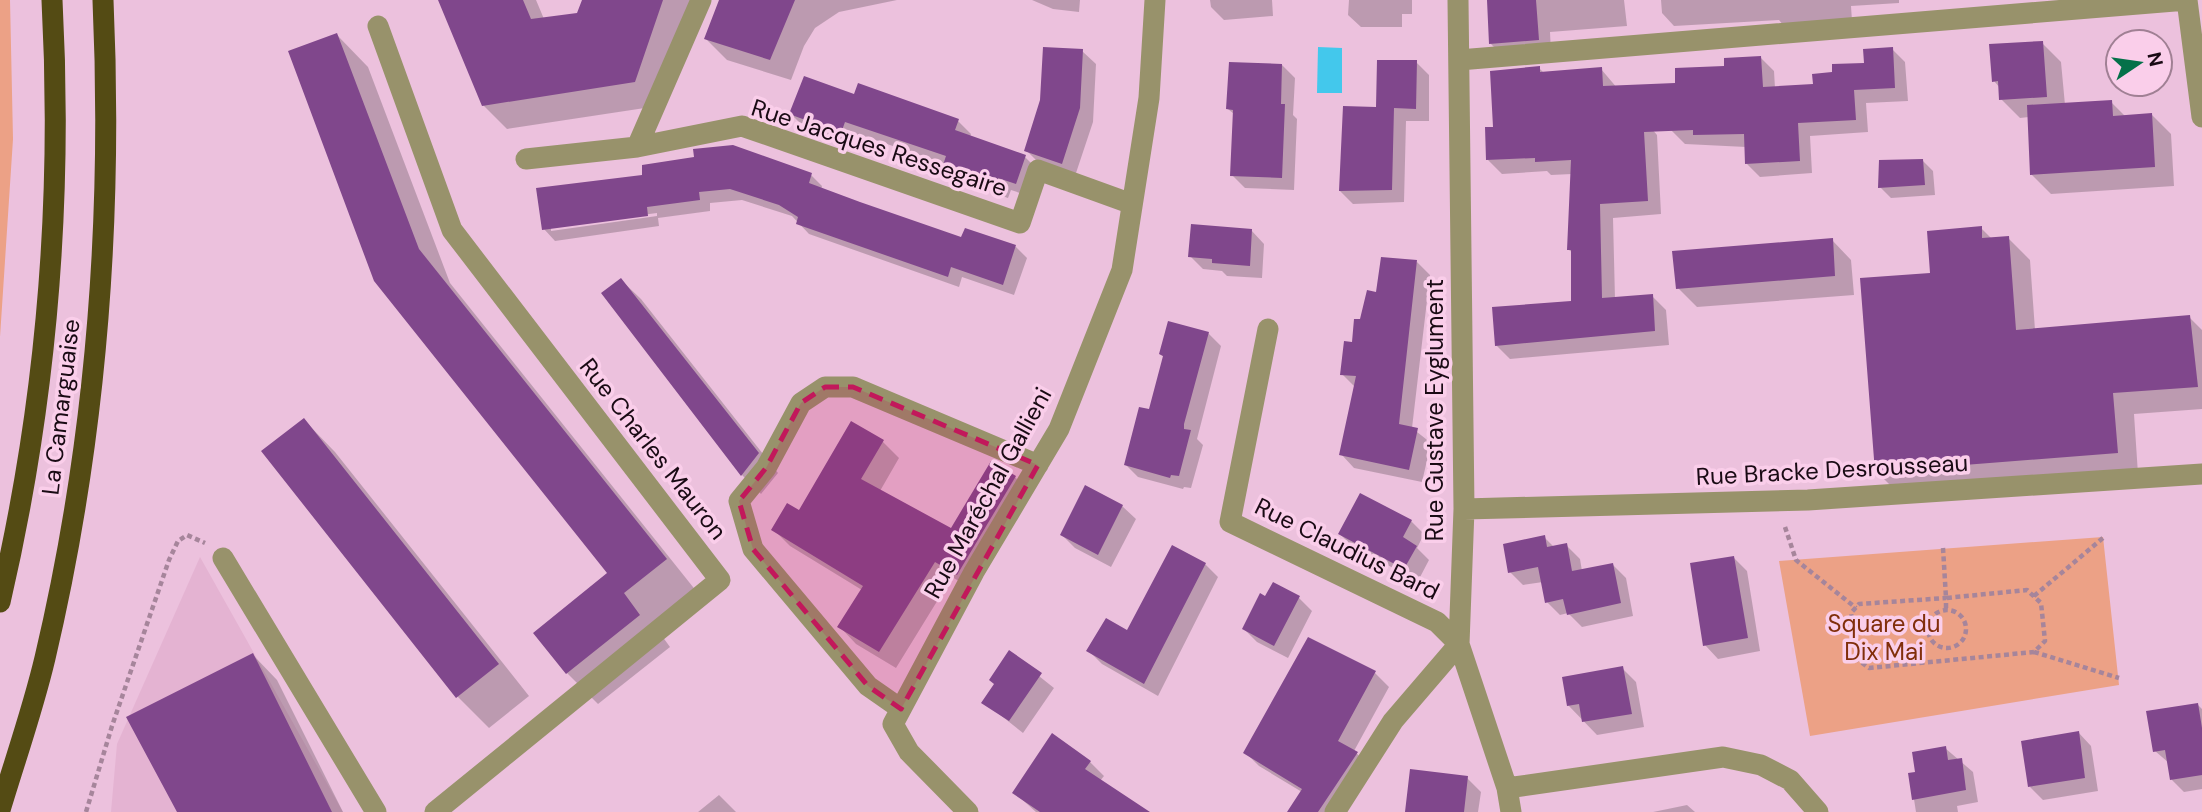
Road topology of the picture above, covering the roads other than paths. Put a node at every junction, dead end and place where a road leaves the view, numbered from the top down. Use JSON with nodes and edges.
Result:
{"nodes":[{"id":1,"x":52,"y":0,"type":"edge"},
{"id":2,"x":103,"y":0,"type":"edge"},
{"id":3,"x":701,"y":0,"type":"edge"},
{"id":4,"x":1155,"y":0,"type":"edge"},
{"id":5,"x":1458,"y":0,"type":"edge"},
{"id":6,"x":2187,"y":0,"type":"edge"},
{"id":7,"x":378,"y":26,"type":"dead end"},
{"id":8,"x":2197,"y":38,"type":"edge"},
{"id":9,"x":1459,"y":60,"type":"junction"},
{"id":10,"x":2202,"y":117,"type":"edge"},
{"id":11,"x":637,"y":147,"type":"junction"},
{"id":12,"x":526,"y":159,"type":"dead end"},
{"id":13,"x":1132,"y":204,"type":"junction"},
{"id":14,"x":1268,"y":330,"type":"dead end"},
{"id":15,"x":1038,"y":465,"type":"junction"},
{"id":16,"x":2202,"y":474,"type":"edge"},
{"id":17,"x":1464,"y":509,"type":"junction"},
{"id":18,"x":223,"y":558,"type":"road end"},
{"id":19,"x":0,"y":603,"type":"edge"},
{"id":20,"x":1459,"y":644,"type":"junction"},
{"id":21,"x":901,"y":709,"type":"junction"},
{"id":22,"x":1507,"y":788,"type":"junction"},
{"id":23,"x":0,"y":810,"type":"edge"},
{"id":24,"x":376,"y":812,"type":"edge"},
{"id":25,"x":435,"y":812,"type":"edge"},
{"id":26,"x":968,"y":812,"type":"edge"},
{"id":27,"x":1335,"y":812,"type":"edge"},
{"id":28,"x":1511,"y":812,"type":"edge"},
{"id":29,"x":1818,"y":812,"type":"edge"}],
"edges":[{"from":1,"to":19,"type":"highway","name":"La Camarguaise"},
{"from":2,"to":23,"type":"highway","name":"La Camarguaise"},
{"from":3,"to":11,"type":"street"},
{"from":4,"to":13,"type":"street","name":"Rue Maréchal Gallieni"},
{"from":5,"to":9,"type":"street","name":"Rue Gustave Eyglument"},
{"from":6,"to":8,"type":"street"},
{"from":6,"to":9,"type":"street"},
{"from":7,"to":25,"type":"street","name":"Rue Charles Mauron"},
{"from":8,"to":10,"type":"street"},
{"from":9,"to":17,"type":"street","name":"Rue Gustave Eyglument"},
{"from":11,"to":12,"type":"street","name":"Rue Jacques Ressegaire"},
{"from":11,"to":13,"type":"street","name":"Rue Jacques Ressegaire"},
{"from":13,"to":15,"type":"street","name":"Rue Maréchal Gallieni"},
{"from":14,"to":20,"type":"street","name":"Rue Claudius Bard"},
{"from":15,"to":21,"type":"street","name":"Rue Maréchal Gallieni"},
{"from":15,"to":21,"type":"street"},
{"from":16,"to":17,"type":"street","name":"Rue Bracke Desrousseau"},
{"from":17,"to":20,"type":"street","name":"Rue Gustave Eyglument"},
{"from":18,"to":24,"type":"street"},
{"from":20,"to":22,"type":"street","name":"Rue Gustave Eyglument"},
{"from":20,"to":27,"type":"street"},
{"from":21,"to":26,"type":"street","name":"Rue Maréchal Gallieni"},
{"from":22,"to":28,"type":"street","name":"Rue Gustave Eyglument"},
{"from":22,"to":29,"type":"street"}]}
